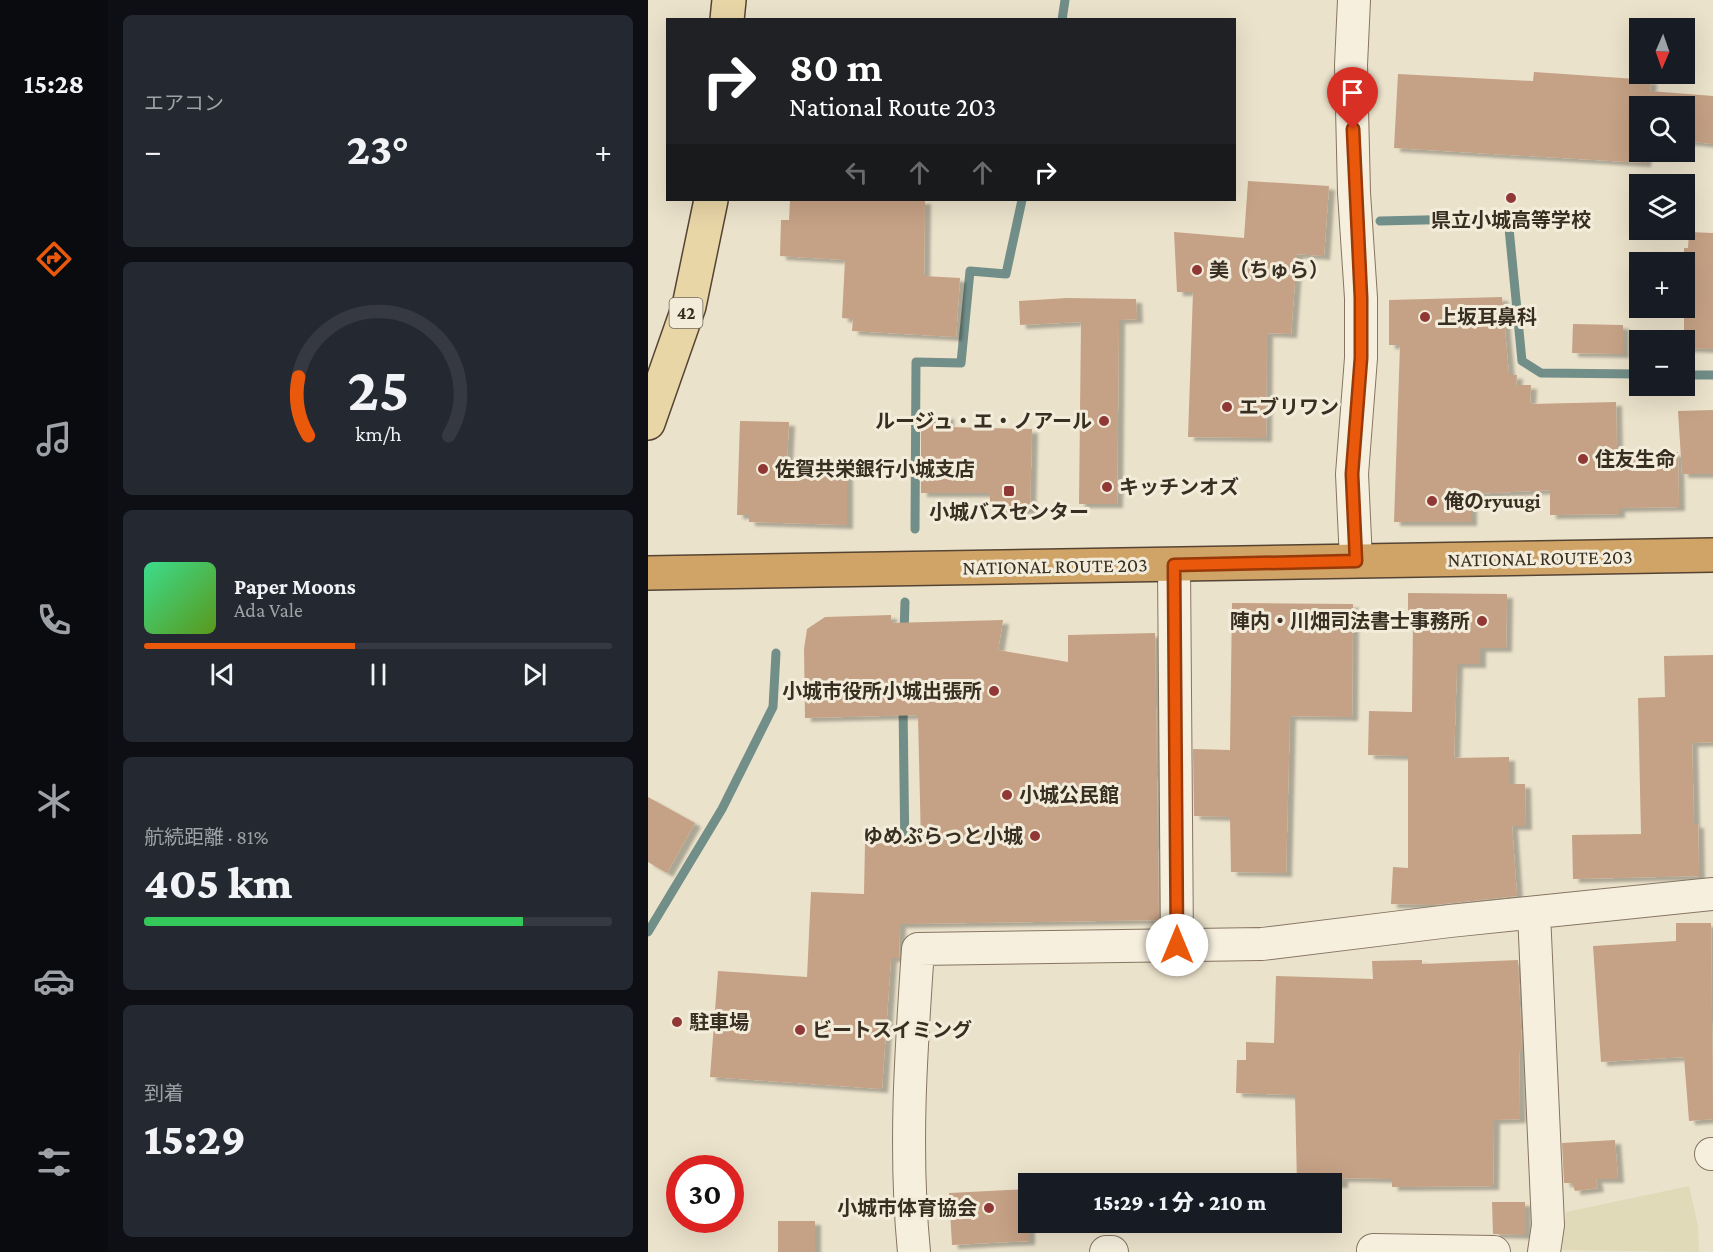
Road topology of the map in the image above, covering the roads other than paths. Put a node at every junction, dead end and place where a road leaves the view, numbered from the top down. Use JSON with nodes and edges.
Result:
{"nodes":[{"id":1,"x":729,"y":0,"type":"edge"},
{"id":2,"x":1354,"y":0,"type":"edge"},
{"id":3,"x":727,"y":18,"type":"edge"},
{"id":4,"x":711,"y":201,"type":"edge"},
{"id":5,"x":648,"y":423,"type":"edge"},
{"id":6,"x":1713,"y":555,"type":"edge"},
{"id":7,"x":1356,"y":561,"type":"junction"},
{"id":8,"x":1174,"y":565,"type":"junction"},
{"id":9,"x":648,"y":573,"type":"edge"},
{"id":10,"x":1713,"y":894,"type":"edge"},
{"id":11,"x":1534,"y":912,"type":"junction"},
{"id":12,"x":1177,"y":945,"type":"junction"},
{"id":13,"x":914,"y":1252,"type":"edge"},
{"id":14,"x":1106,"y":1252,"type":"edge"},
{"id":15,"x":1112,"y":1252,"type":"edge"},
{"id":16,"x":1374,"y":1252,"type":"edge"},
{"id":17,"x":1494,"y":1252,"type":"edge"},
{"id":18,"x":1544,"y":1252,"type":"edge"}],
"edges":[{"from":1,"to":3,"type":"main road"},
{"from":2,"to":7,"type":"street"},
{"from":4,"to":5,"type":"main road","number":"42"},
{"from":6,"to":7,"type":"highway","name":"NATIONAL ROUTE 203"},
{"from":7,"to":8,"type":"highway","name":"NATIONAL ROUTE 203"},
{"from":8,"to":9,"type":"highway","name":"NATIONAL ROUTE 203"},
{"from":8,"to":12,"type":"street"},
{"from":10,"to":11,"type":"street"},
{"from":11,"to":12,"type":"street"},
{"from":11,"to":18,"type":"street"},
{"from":12,"to":13,"type":"street"},
{"from":14,"to":15,"type":"street"},
{"from":16,"to":17,"type":"street"}]}
